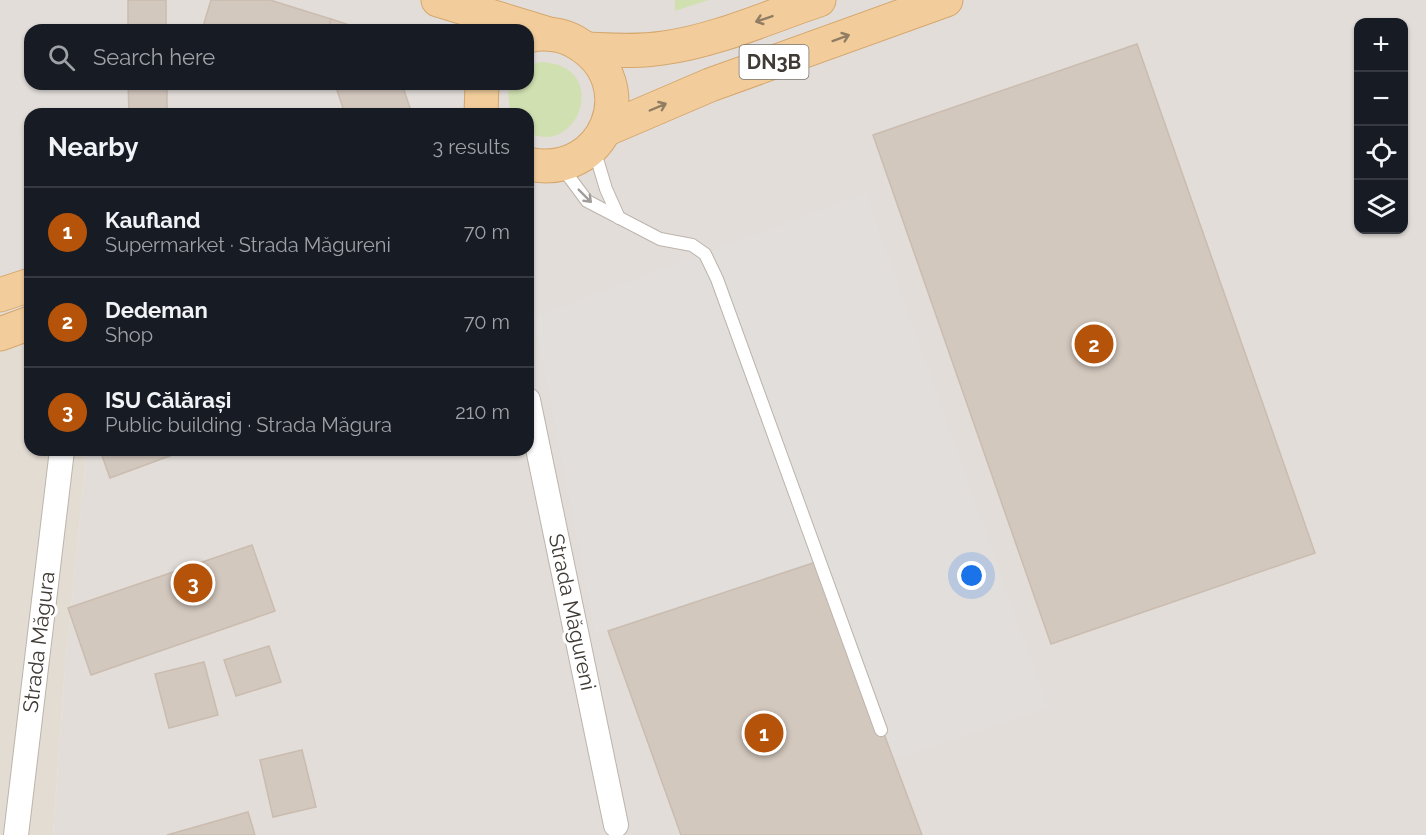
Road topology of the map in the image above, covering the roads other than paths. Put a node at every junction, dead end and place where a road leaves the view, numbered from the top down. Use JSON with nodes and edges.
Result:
{"nodes":[{"id":1,"x":431,"y":0,"type":"edge"},
{"id":2,"x":438,"y":0,"type":"edge"},
{"id":3,"x":819,"y":0,"type":"edge"},
{"id":4,"x":946,"y":0,"type":"edge"},
{"id":5,"x":456,"y":24,"type":"edge"},
{"id":6,"x":507,"y":24,"type":"edge"},
{"id":7,"x":538,"y":35,"type":"edge"},
{"id":8,"x":588,"y":49,"type":"junction"},
{"id":9,"x":599,"y":138,"type":"junction"},
{"id":10,"x":534,"y":165,"type":"edge"},
{"id":11,"x":560,"y":165,"type":"junction"},
{"id":12,"x":619,"y":218,"type":"junction"},
{"id":13,"x":24,"y":287,"type":"edge"},
{"id":14,"x":0,"y":295,"type":"edge"},
{"id":15,"x":24,"y":325,"type":"edge"},
{"id":16,"x":0,"y":334,"type":"edge"},
{"id":17,"x":534,"y":429,"type":"edge"},
{"id":18,"x":61,"y":456,"type":"edge"},
{"id":19,"x":881,"y":730,"type":"dead end"},
{"id":20,"x":616,"y":825,"type":"dead end"},
{"id":21,"x":16,"y":835,"type":"edge"}],
"edges":[{"from":1,"to":5,"type":"main road"},
{"from":2,"to":6,"type":"main road"},
{"from":3,"to":8,"type":"main road","number":"DN3B","one_way":true},
{"from":9,"to":4,"type":"main road","number":"DN3B","one_way":true},
{"from":7,"to":8,"type":"main road"},
{"from":8,"to":9,"type":"main road"},
{"from":9,"to":11,"type":"main road"},
{"from":9,"to":12,"type":"lane"},
{"from":10,"to":11,"type":"main road"},
{"from":11,"to":12,"type":"lane","one_way":true},
{"from":12,"to":19,"type":"lane"},
{"from":13,"to":14,"type":"main road"},
{"from":15,"to":16,"type":"main road"},
{"from":17,"to":20,"type":"street","name":"Strada Măgureni"},
{"from":18,"to":21,"type":"street","name":"Strada Măgura"}]}
